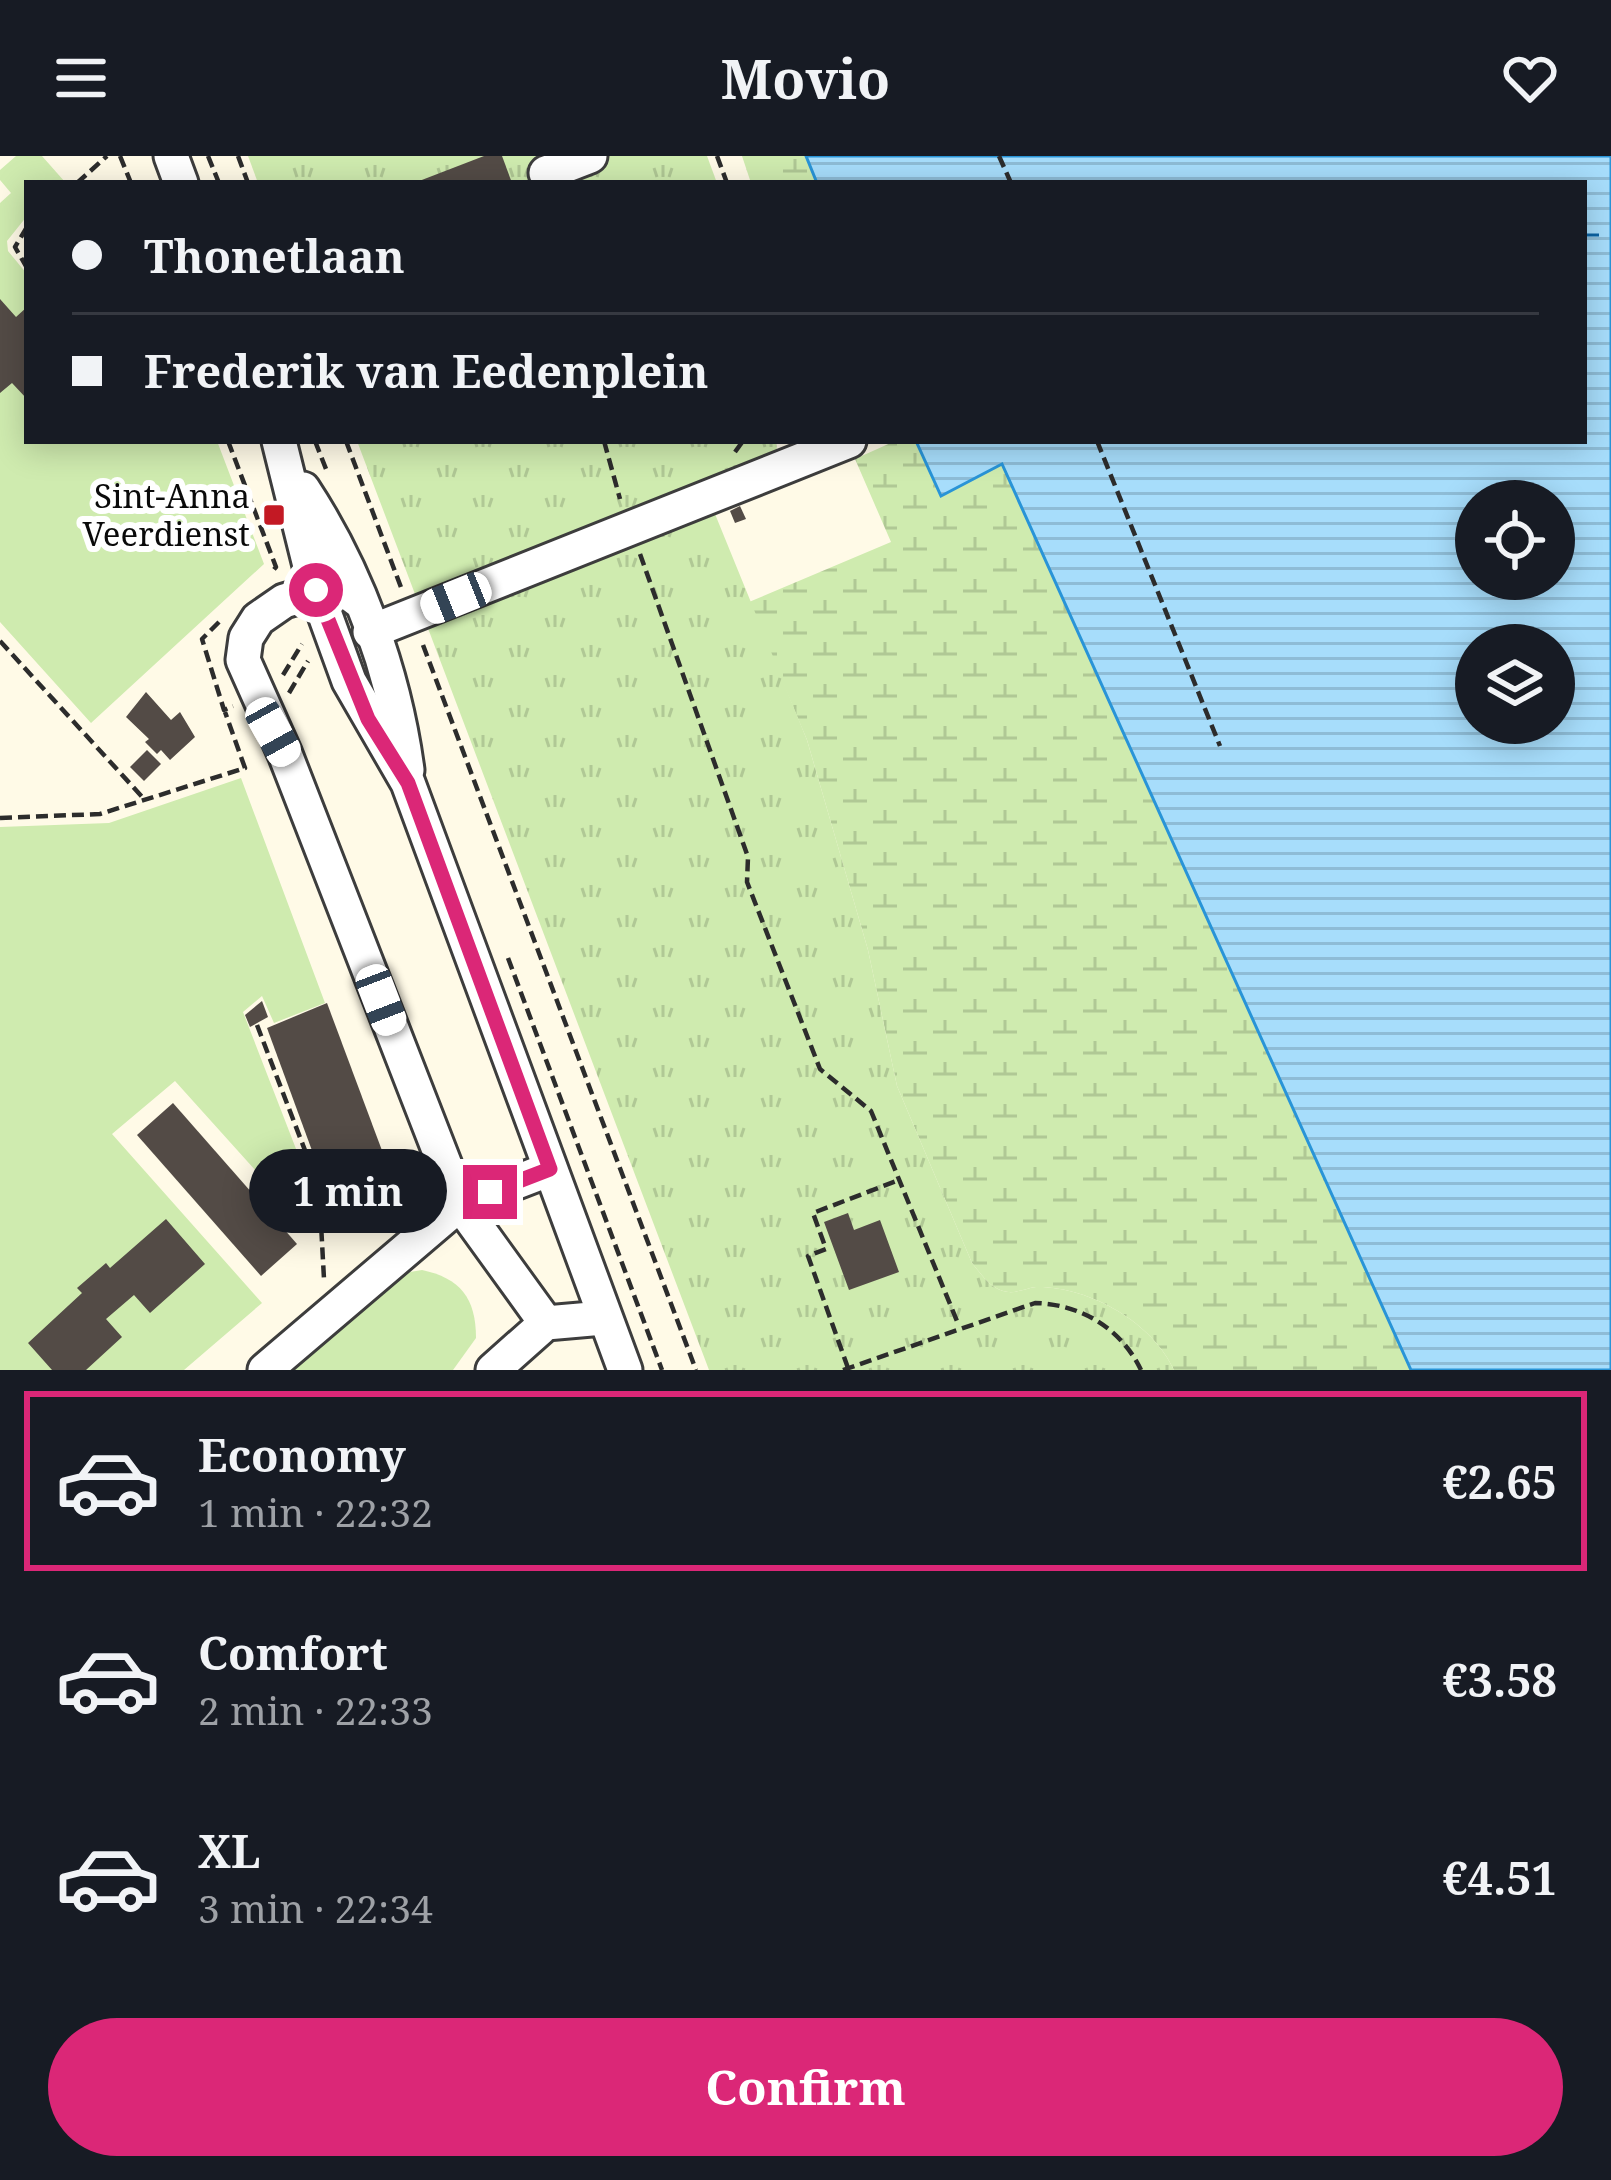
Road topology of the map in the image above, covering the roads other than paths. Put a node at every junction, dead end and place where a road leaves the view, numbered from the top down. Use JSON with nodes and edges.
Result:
{"nodes":[{"id":1,"x":590,"y":156,"type":"edge"},
{"id":2,"x":546,"y":173,"type":"dead end"},
{"id":3,"x":840,"y":444,"type":"edge"},
{"id":4,"x":284,"y":454,"type":"edge"},
{"id":5,"x":316,"y":590,"type":"junction"},
{"id":6,"x":358,"y":599,"type":"junction"},
{"id":7,"x":370,"y":632,"type":"junction"},
{"id":8,"x":408,"y":783,"type":"junction"},
{"id":9,"x":550,"y":1169,"type":"junction"},
{"id":10,"x":460,"y":1204,"type":"junction"},
{"id":11,"x":603,"y":1318,"type":"junction"},
{"id":12,"x":546,"y":1323,"type":"junction"},
{"id":13,"x":265,"y":1370,"type":"edge"},
{"id":14,"x":493,"y":1370,"type":"edge"},
{"id":15,"x":625,"y":1370,"type":"edge"}],
"edges":[{"from":1,"to":2,"type":"street"},
{"from":3,"to":7,"type":"street"},
{"from":4,"to":5,"type":"street"},
{"from":4,"to":6,"type":"street"},
{"from":5,"to":6,"type":"street"},
{"from":5,"to":8,"type":"street"},
{"from":5,"to":10,"type":"street"},
{"from":6,"to":7,"type":"street"},
{"from":7,"to":8,"type":"street"},
{"from":8,"to":9,"type":"street"},
{"from":9,"to":10,"type":"street"},
{"from":9,"to":11,"type":"street"},
{"from":10,"to":12,"type":"street"},
{"from":10,"to":13,"type":"street"},
{"from":11,"to":12,"type":"street"},
{"from":11,"to":15,"type":"street"},
{"from":12,"to":14,"type":"street"}]}
